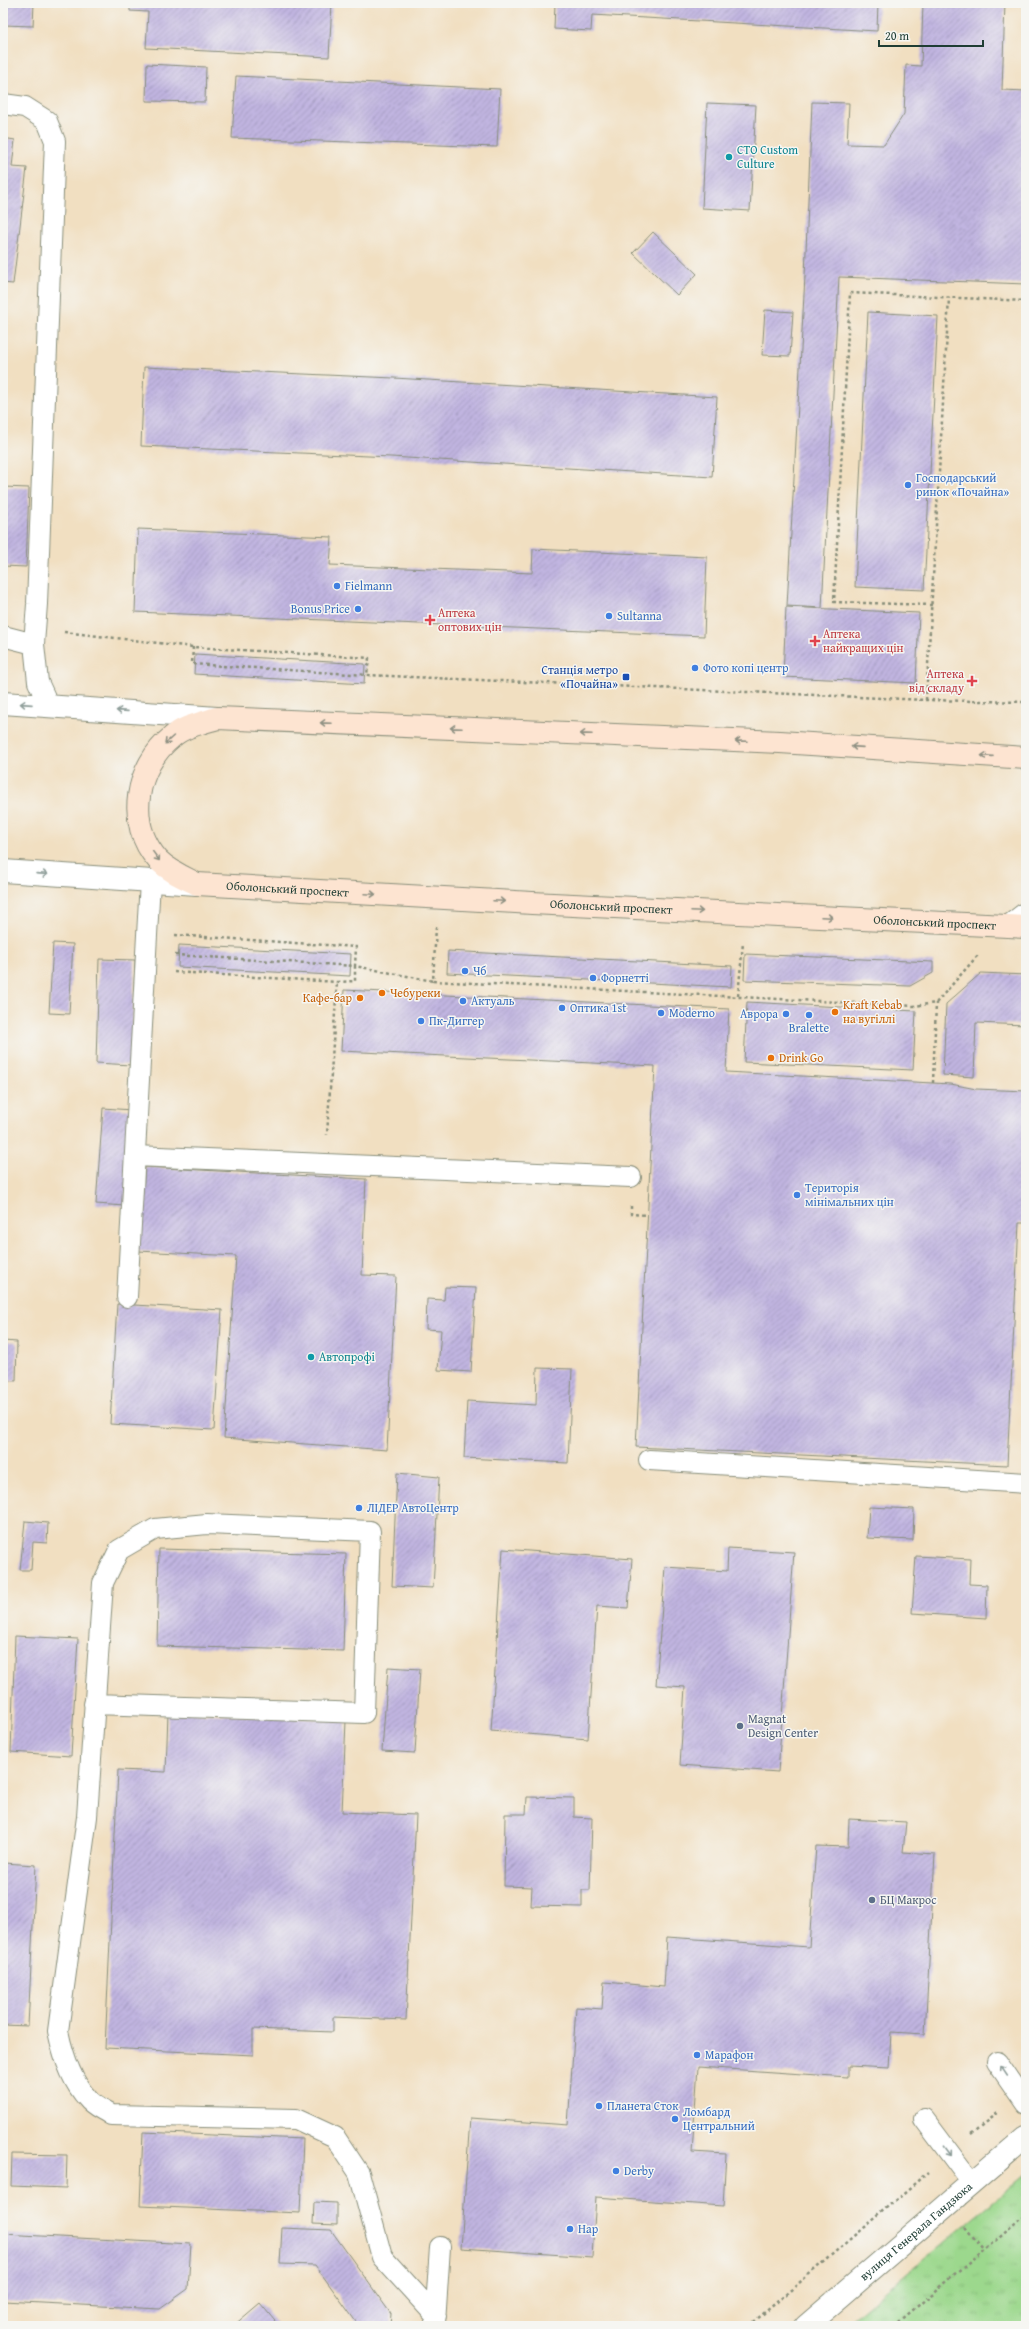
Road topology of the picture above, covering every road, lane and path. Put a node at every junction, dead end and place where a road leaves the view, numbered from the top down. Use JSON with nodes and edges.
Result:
{"nodes":[{"id":1,"x":3,"y":104,"type":"edge"},
{"id":2,"x":949,"y":298,"type":"junction"},
{"id":3,"x":1026,"y":301,"type":"edge"},
{"id":4,"x":932,"y":605,"type":"junction"},
{"id":5,"x":58,"y":631,"type":"dead end"},
{"id":6,"x":3,"y":636,"type":"edge"},
{"id":7,"x":34,"y":644,"type":"junction"},
{"id":8,"x":193,"y":647,"type":"junction"},
{"id":9,"x":367,"y":675,"type":"junction"},
{"id":10,"x":926,"y":700,"type":"junction"},
{"id":11,"x":1026,"y":702,"type":"edge"},
{"id":12,"x":3,"y":703,"type":"edge"},
{"id":13,"x":49,"y":706,"type":"junction"},
{"id":14,"x":217,"y":718,"type":"junction"},
{"id":15,"x":1026,"y":758,"type":"edge"},
{"id":16,"x":3,"y":871,"type":"edge"},
{"id":17,"x":150,"y":881,"type":"junction"},
{"id":18,"x":197,"y":884,"type":"junction"},
{"id":19,"x":1026,"y":912,"type":"edge"},
{"id":20,"x":1017,"y":926,"type":"edge"},
{"id":21,"x":436,"y":927,"type":"dead end"},
{"id":22,"x":148,"y":930,"type":"junction"},
{"id":23,"x":743,"y":941,"type":"dead end"},
{"id":24,"x":981,"y":952,"type":"dead end"},
{"id":25,"x":174,"y":961,"type":"dead end"},
{"id":26,"x":355,"y":966,"type":"junction"},
{"id":27,"x":174,"y":967,"type":"dead end"},
{"id":28,"x":433,"y":981,"type":"junction"},
{"id":29,"x":337,"y":982,"type":"junction"},
{"id":30,"x":738,"y":996,"type":"junction"},
{"id":31,"x":936,"y":1003,"type":"junction"},
{"id":32,"x":933,"y":1083,"type":"dead end"},
{"id":33,"x":135,"y":1156,"type":"junction"},
{"id":34,"x":324,"y":1164,"type":"junction"},
{"id":35,"x":631,"y":1177,"type":"dead end"},
{"id":36,"x":127,"y":1297,"type":"dead end"},
{"id":37,"x":649,"y":1460,"type":"dead end"},
{"id":38,"x":1026,"y":1483,"type":"edge"},
{"id":39,"x":94,"y":1704,"type":"junction"},
{"id":40,"x":997,"y":2062,"type":"dead end"},
{"id":41,"x":1023,"y":2099,"type":"edge"},
{"id":42,"x":924,"y":2119,"type":"dead end"},
{"id":43,"x":1026,"y":2137,"type":"edge"},
{"id":44,"x":949,"y":2153,"type":"junction"},
{"id":45,"x":972,"y":2183,"type":"junction"},
{"id":46,"x":1026,"y":2215,"type":"edge"},
{"id":47,"x":440,"y":2247,"type":"dead end"},
{"id":48,"x":435,"y":2321,"type":"edge"},
{"id":49,"x":749,"y":2326,"type":"edge"},
{"id":50,"x":806,"y":2326,"type":"edge"},
{"id":51,"x":894,"y":2326,"type":"edge"}],
"edges":[{"from":1,"to":7,"type":"lane"},
{"from":2,"to":3,"type":"path"},
{"from":2,"to":4,"type":"path"},
{"from":2,"to":4,"type":"path"},
{"from":4,"to":10,"type":"path"},
{"from":5,"to":8,"type":"path"},
{"from":6,"to":7,"type":"lane"},
{"from":7,"to":13,"type":"lane"},
{"from":8,"to":9,"type":"path"},
{"from":8,"to":9,"type":"path"},
{"from":9,"to":10,"type":"path"},
{"from":10,"to":11,"type":"path"},
{"from":13,"to":12,"type":"street","name":"Оболонський проспект","one_way":true},
{"from":14,"to":13,"type":"street","name":"Оболонський проспект","one_way":true},
{"from":15,"to":14,"type":"main road","name":"Оболонський проспект","one_way":true},
{"from":14,"to":18,"type":"main road","name":"Оболонський проспект","one_way":true},
{"from":16,"to":17,"type":"street","name":"Оболонський проспект","one_way":true},
{"from":17,"to":18,"type":"street","name":"Оболонський проспект"},
{"from":17,"to":22,"type":"lane"},
{"from":18,"to":20,"type":"main road","name":"Оболонський проспект","one_way":true},
{"from":19,"to":20,"type":"lane"},
{"from":21,"to":28,"type":"path"},
{"from":22,"to":26,"type":"path"},
{"from":22,"to":33,"type":"lane"},
{"from":23,"to":30,"type":"path"},
{"from":24,"to":31,"type":"path"},
{"from":25,"to":26,"type":"path"},
{"from":26,"to":28,"type":"path"},
{"from":26,"to":29,"type":"path"},
{"from":27,"to":29,"type":"path"},
{"from":28,"to":30,"type":"path"},
{"from":29,"to":34,"type":"path"},
{"from":30,"to":31,"type":"path"},
{"from":31,"to":32,"type":"path"},
{"from":33,"to":34,"type":"lane"},
{"from":33,"to":36,"type":"lane"},
{"from":34,"to":35,"type":"lane"},
{"from":37,"to":38,"type":"lane"},
{"from":39,"to":39,"type":"lane"},
{"from":39,"to":48,"type":"lane"},
{"from":41,"to":40,"type":"lane","one_way":true},
{"from":41,"to":44,"type":"path"},
{"from":42,"to":44,"type":"lane","one_way":true},
{"from":43,"to":45,"type":"street","name":"вулиця Генерала Гандзюка"},
{"from":44,"to":45,"type":"lane"},
{"from":44,"to":49,"type":"path"},
{"from":45,"to":50,"type":"street","name":"вулиця Генерала Гандзюка"},
{"from":46,"to":51,"type":"path"},
{"from":47,"to":48,"type":"lane"}]}
